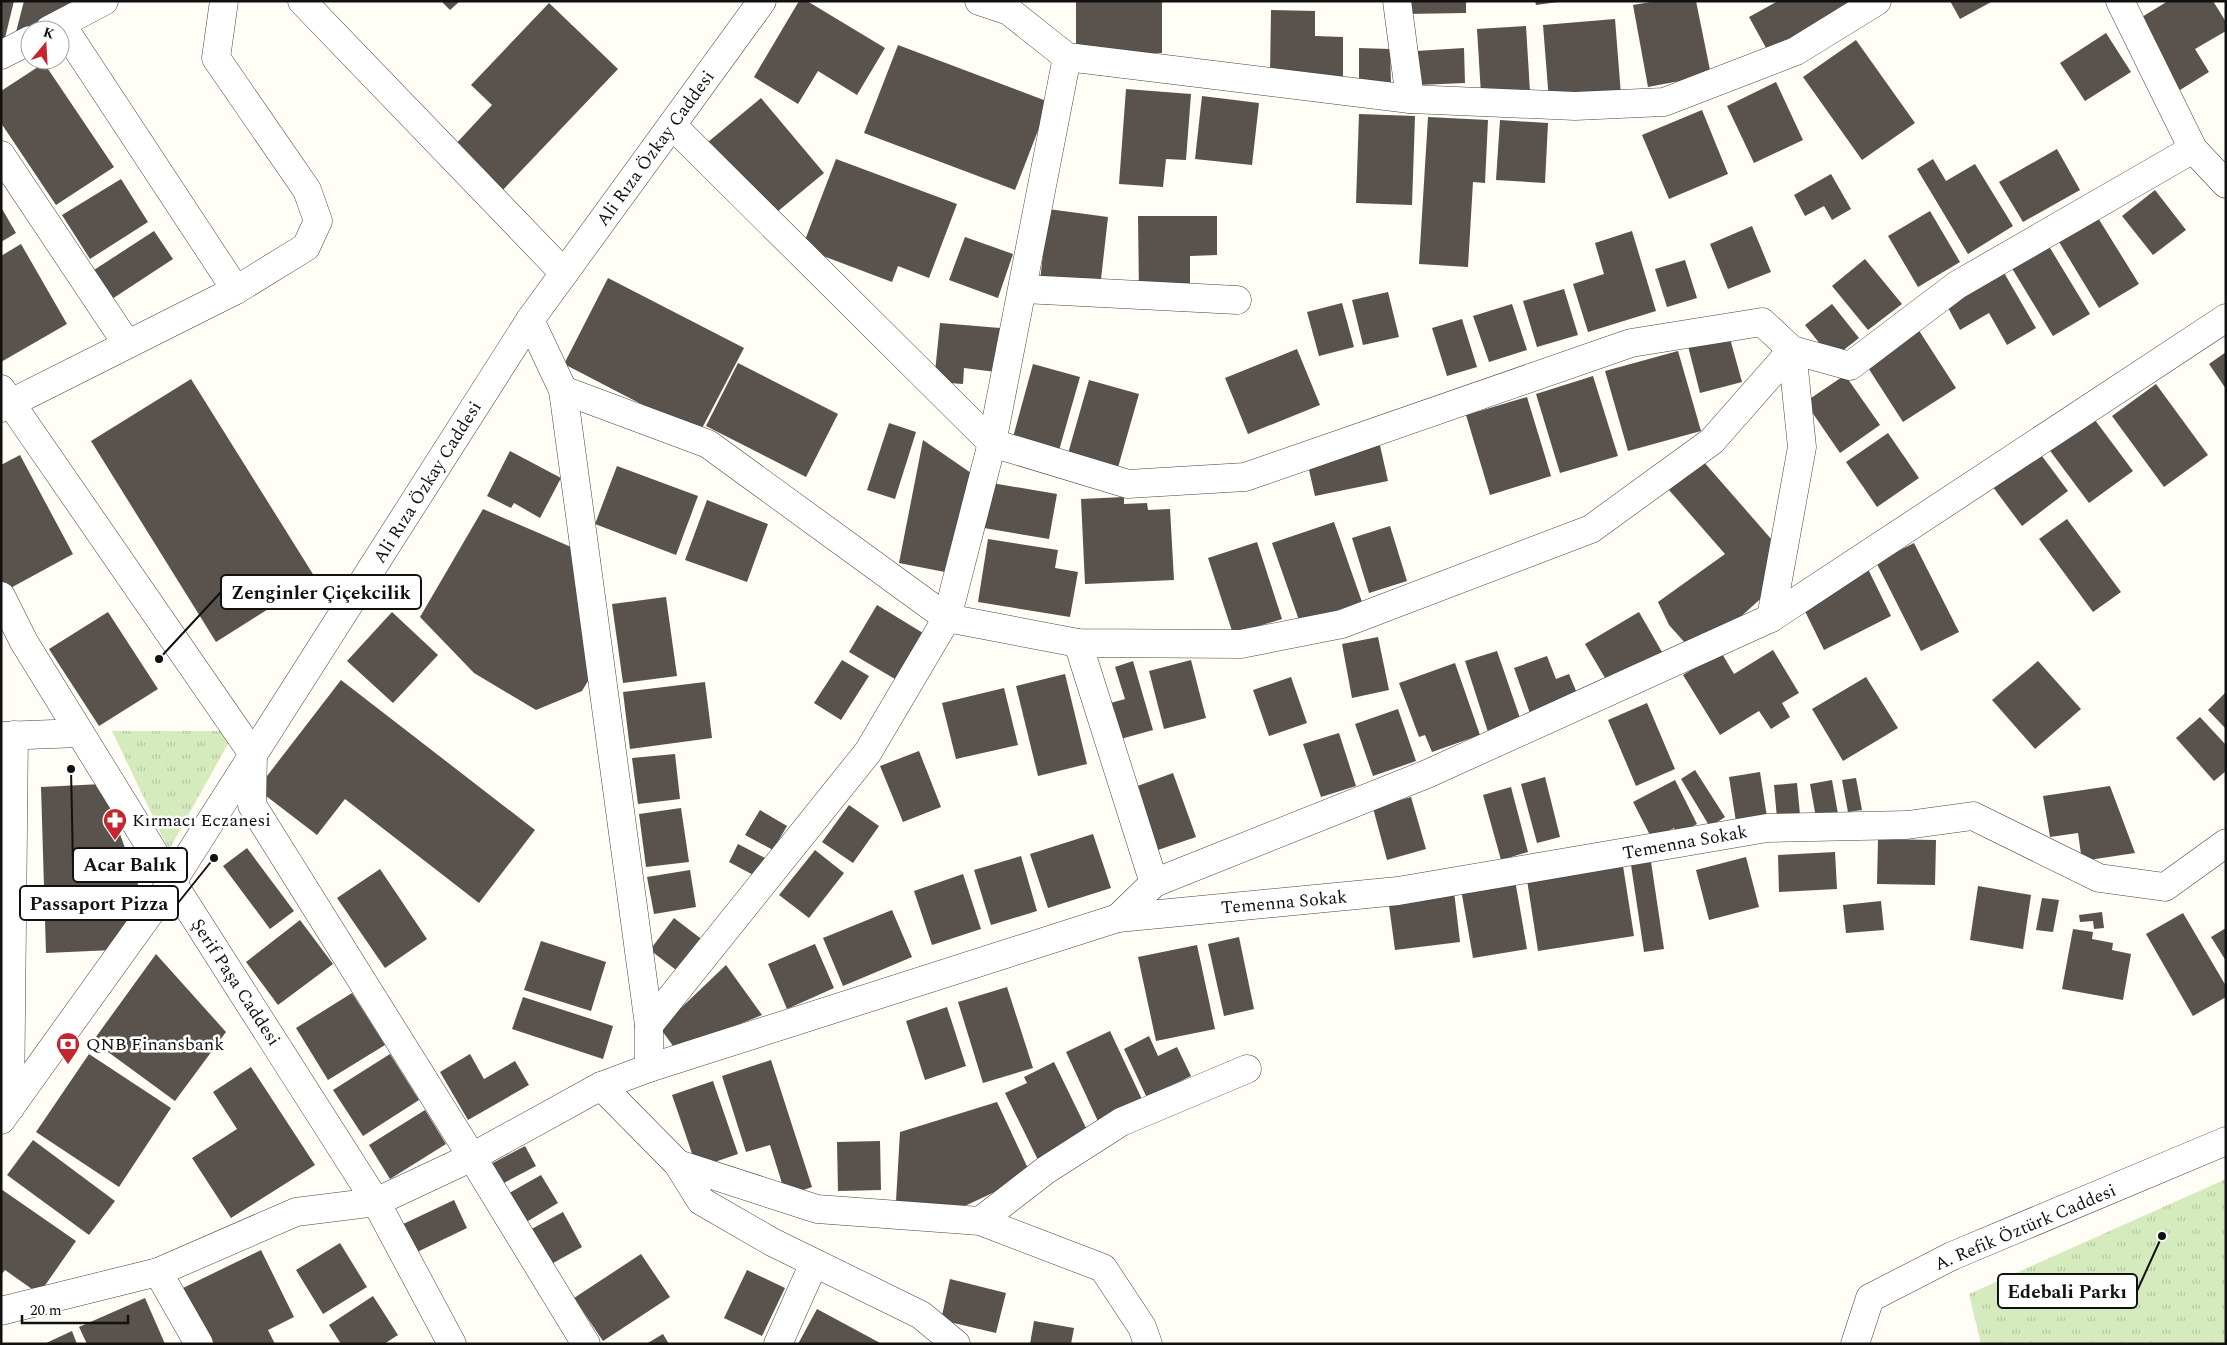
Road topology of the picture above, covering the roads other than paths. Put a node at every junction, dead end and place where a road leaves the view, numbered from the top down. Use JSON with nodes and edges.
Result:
{"nodes":[{"id":1,"x":104,"y":1,"type":"edge"},
{"id":2,"x":224,"y":1,"type":"edge"},
{"id":3,"x":302,"y":1,"type":"edge"},
{"id":4,"x":762,"y":1,"type":"edge"},
{"id":5,"x":979,"y":1,"type":"edge"},
{"id":6,"x":1397,"y":1,"type":"edge"},
{"id":7,"x":2120,"y":1,"type":"edge"},
{"id":8,"x":1875,"y":2,"type":"edge"},
{"id":9,"x":1010,"y":6,"type":"edge"},
{"id":10,"x":68,"y":20,"type":"edge"},
{"id":11,"x":20,"y":45,"type":"edge"},
{"id":12,"x":70,"y":49,"type":"edge"},
{"id":13,"x":1,"y":55,"type":"edge"},
{"id":14,"x":1068,"y":57,"type":"junction"},
{"id":15,"x":1410,"y":99,"type":"junction"},
{"id":16,"x":672,"y":125,"type":"junction"},
{"id":17,"x":2193,"y":149,"type":"junction"},
{"id":18,"x":1,"y":155,"type":"edge"},
{"id":19,"x":2226,"y":184,"type":"edge"},
{"id":20,"x":564,"y":273,"type":"junction"},
{"id":21,"x":1023,"y":289,"type":"junction"},
{"id":22,"x":236,"y":290,"type":"junction"},
{"id":23,"x":1237,"y":300,"type":"dead end"},
{"id":24,"x":2226,"y":318,"type":"edge"},
{"id":25,"x":530,"y":320,"type":"junction"},
{"id":26,"x":127,"y":344,"type":"junction"},
{"id":27,"x":1792,"y":350,"type":"junction"},
{"id":28,"x":563,"y":390,"type":"junction"},
{"id":29,"x":4,"y":400,"type":"edge"},
{"id":30,"x":992,"y":443,"type":"junction"},
{"id":31,"x":1,"y":596,"type":"edge"},
{"id":32,"x":948,"y":618,"type":"junction"},
{"id":33,"x":1771,"y":618,"type":"junction"},
{"id":34,"x":1078,"y":643,"type":"junction"},
{"id":35,"x":80,"y":733,"type":"junction"},
{"id":36,"x":8,"y":736,"type":"edge"},
{"id":37,"x":254,"y":754,"type":"junction"},
{"id":38,"x":2226,"y":843,"type":"edge"},
{"id":39,"x":172,"y":882,"type":"junction"},
{"id":40,"x":1154,"y":883,"type":"junction"},
{"id":41,"x":1118,"y":918,"type":"junction"},
{"id":42,"x":649,"y":1025,"type":"junction"},
{"id":43,"x":649,"y":1068,"type":"junction"},
{"id":44,"x":1247,"y":1070,"type":"dead end"},
{"id":45,"x":601,"y":1086,"type":"junction"},
{"id":46,"x":6,"y":1114,"type":"edge"},
{"id":47,"x":2226,"y":1141,"type":"edge"},
{"id":48,"x":472,"y":1157,"type":"junction"},
{"id":49,"x":678,"y":1164,"type":"junction"},
{"id":50,"x":376,"y":1202,"type":"junction"},
{"id":51,"x":980,"y":1221,"type":"junction"},
{"id":52,"x":814,"y":1262,"type":"junction"},
{"id":53,"x":158,"y":1272,"type":"junction"},
{"id":54,"x":1,"y":1310,"type":"edge"},
{"id":55,"x":199,"y":1344,"type":"edge"},
{"id":56,"x":452,"y":1344,"type":"edge"},
{"id":57,"x":586,"y":1344,"type":"edge"},
{"id":58,"x":778,"y":1344,"type":"edge"},
{"id":59,"x":956,"y":1344,"type":"edge"},
{"id":60,"x":1148,"y":1344,"type":"edge"},
{"id":61,"x":1855,"y":1344,"type":"edge"}],
"edges":[{"from":1,"to":10,"type":"street"},
{"from":2,"to":22,"type":"street"},
{"from":3,"to":20,"type":"street"},
{"from":4,"to":16,"type":"street","name":"Ali Rıza Özkay Caddesi"},
{"from":5,"to":9,"type":"street"},
{"from":6,"to":15,"type":"street"},
{"from":7,"to":17,"type":"street"},
{"from":8,"to":15,"type":"street"},
{"from":9,"to":14,"type":"street"},
{"from":11,"to":13,"type":"street"},
{"from":12,"to":22,"type":"street"},
{"from":14,"to":15,"type":"street"},
{"from":14,"to":21,"type":"street"},
{"from":16,"to":20,"type":"street","name":"Ali Rıza Özkay Caddesi"},
{"from":16,"to":30,"type":"street"},
{"from":17,"to":19,"type":"street"},
{"from":17,"to":27,"type":"street"},
{"from":18,"to":26,"type":"street"},
{"from":20,"to":25,"type":"street","name":"Ali Rıza Özkay Caddesi"},
{"from":21,"to":23,"type":"street"},
{"from":21,"to":30,"type":"street"},
{"from":22,"to":26,"type":"street"},
{"from":24,"to":33,"type":"street"},
{"from":25,"to":28,"type":"street"},
{"from":25,"to":37,"type":"street","name":"Ali Rıza Özkay Caddesi"},
{"from":26,"to":29,"type":"street"},
{"from":27,"to":30,"type":"street"},
{"from":27,"to":33,"type":"street"},
{"from":27,"to":34,"type":"street"},
{"from":28,"to":32,"type":"street"},
{"from":28,"to":42,"type":"street"},
{"from":29,"to":37,"type":"street"},
{"from":30,"to":32,"type":"street"},
{"from":31,"to":35,"type":"street","name":"Şerif Paşa Caddesi"},
{"from":32,"to":34,"type":"street"},
{"from":32,"to":42,"type":"street"},
{"from":33,"to":40,"type":"street"},
{"from":34,"to":40,"type":"street"},
{"from":35,"to":36,"type":"street"},
{"from":35,"to":39,"type":"street","name":"Şerif Paşa Caddesi"},
{"from":36,"to":46,"type":"street"},
{"from":37,"to":39,"type":"street","name":"Ali Rıza Özkay Caddesi"},
{"from":37,"to":48,"type":"street"},
{"from":38,"to":41,"type":"street","name":"Temenna Sokak"},
{"from":39,"to":46,"type":"street","name":"Ali Rıza Özkay Caddesi"},
{"from":39,"to":50,"type":"street","name":"Şerif Paşa Caddesi"},
{"from":40,"to":41,"type":"street"},
{"from":41,"to":43,"type":"street"},
{"from":42,"to":43,"type":"street"},
{"from":43,"to":45,"type":"street"},
{"from":44,"to":51,"type":"street"},
{"from":45,"to":48,"type":"street"},
{"from":45,"to":49,"type":"street"},
{"from":47,"to":61,"type":"street","name":"A. Refik Öztürk Caddesi"},
{"from":48,"to":50,"type":"street"},
{"from":48,"to":57,"type":"street"},
{"from":49,"to":51,"type":"street"},
{"from":49,"to":52,"type":"street"},
{"from":50,"to":53,"type":"street"},
{"from":50,"to":56,"type":"street","name":"Şerif Paşa Caddesi"},
{"from":51,"to":60,"type":"street"},
{"from":52,"to":58,"type":"street"},
{"from":52,"to":59,"type":"street"},
{"from":53,"to":54,"type":"street"},
{"from":53,"to":55,"type":"street"}]}
